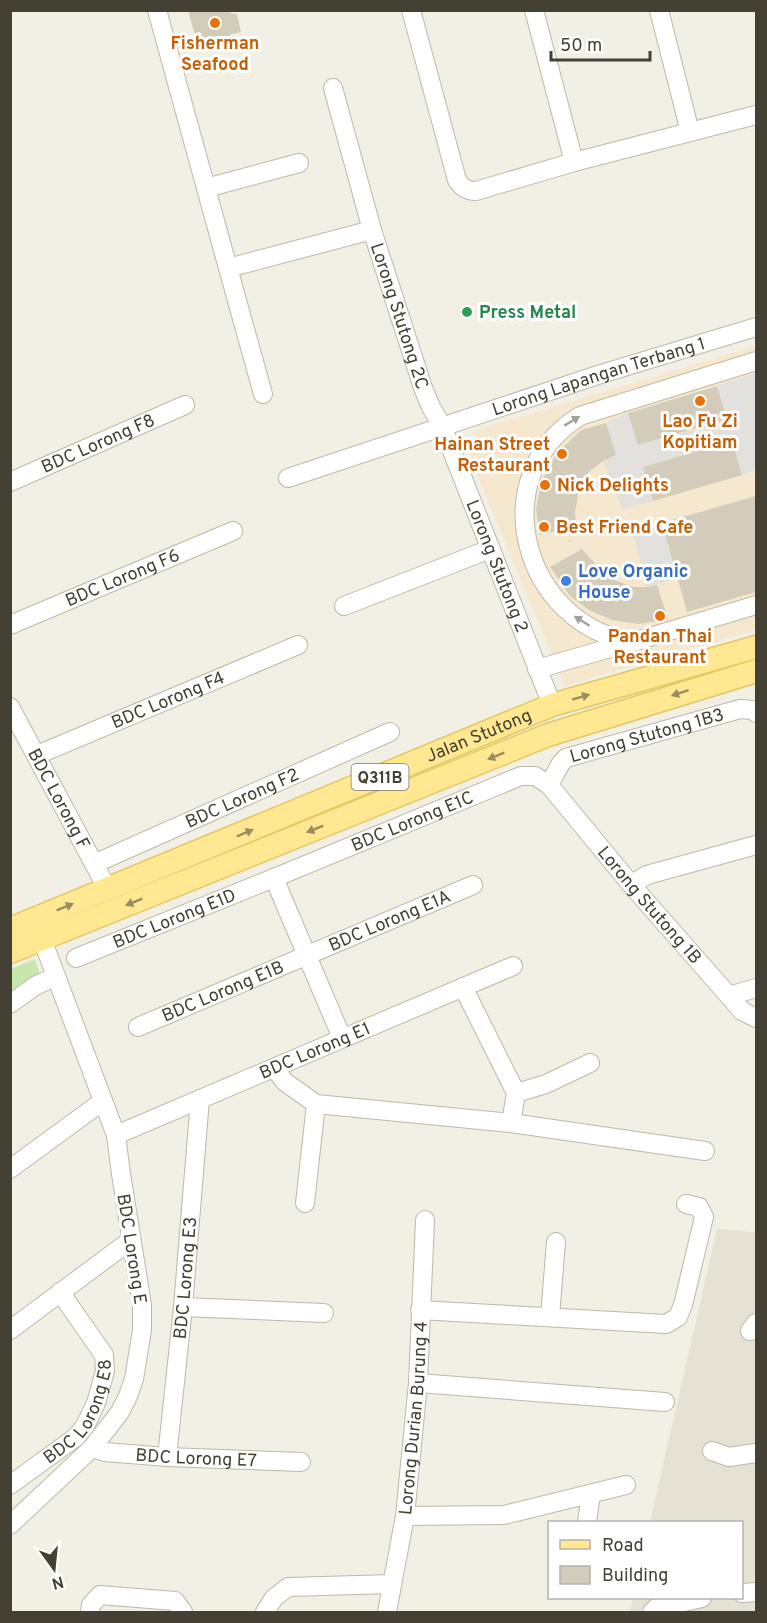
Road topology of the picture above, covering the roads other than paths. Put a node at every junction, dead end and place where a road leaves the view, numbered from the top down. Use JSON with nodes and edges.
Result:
{"nodes":[{"id":1,"x":157,"y":10,"type":"edge"},
{"id":2,"x":411,"y":10,"type":"edge"},
{"id":3,"x":534,"y":10,"type":"edge"},
{"id":4,"x":659,"y":10,"type":"edge"},
{"id":5,"x":333,"y":88,"type":"dead end"},
{"id":6,"x":756,"y":115,"type":"edge"},
{"id":7,"x":690,"y":132,"type":"junction"},
{"id":8,"x":574,"y":162,"type":"junction"},
{"id":9,"x":300,"y":163,"type":"dead end"},
{"id":10,"x":206,"y":188,"type":"junction"},
{"id":11,"x":372,"y":230,"type":"junction"},
{"id":12,"x":228,"y":268,"type":"junction"},
{"id":13,"x":756,"y":327,"type":"edge"},
{"id":14,"x":756,"y":361,"type":"edge"},
{"id":15,"x":601,"y":374,"type":"junction"},
{"id":16,"x":263,"y":394,"type":"dead end"},
{"id":17,"x":185,"y":405,"type":"dead end"},
{"id":18,"x":611,"y":405,"type":"junction"},
{"id":19,"x":443,"y":428,"type":"junction"},
{"id":20,"x":288,"y":478,"type":"dead end"},
{"id":21,"x":10,"y":482,"type":"edge"},
{"id":22,"x":232,"y":531,"type":"dead end"},
{"id":23,"x":490,"y":549,"type":"junction"},
{"id":24,"x":756,"y":604,"type":"edge"},
{"id":25,"x":344,"y":606,"type":"dead end"},
{"id":26,"x":10,"y":626,"type":"edge"},
{"id":27,"x":633,"y":642,"type":"junction"},
{"id":28,"x":298,"y":645,"type":"dead end"},
{"id":29,"x":756,"y":647,"type":"edge"},
{"id":30,"x":756,"y":652,"type":"edge"},
{"id":31,"x":537,"y":669,"type":"junction"},
{"id":32,"x":756,"y":671,"type":"edge"},
{"id":33,"x":644,"y":680,"type":"junction"},
{"id":34,"x":756,"y":681,"type":"edge"},
{"id":35,"x":705,"y":685,"type":"junction"},
{"id":36,"x":552,"y":705,"type":"junction"},
{"id":37,"x":10,"y":707,"type":"edge"},
{"id":38,"x":756,"y":713,"type":"edge"},
{"id":39,"x":390,"y":732,"type":"dead end"},
{"id":40,"x":38,"y":756,"type":"junction"},
{"id":41,"x":549,"y":785,"type":"junction"},
{"id":42,"x":756,"y":845,"type":"edge"},
{"id":43,"x":96,"y":863,"type":"junction"},
{"id":44,"x":274,"y":878,"type":"junction"},
{"id":45,"x":473,"y":885,"type":"dead end"},
{"id":46,"x":634,"y":888,"type":"junction"},
{"id":47,"x":108,"y":890,"type":"junction"},
{"id":48,"x":10,"y":929,"type":"edge"},
{"id":49,"x":42,"y":939,"type":"junction"},
{"id":50,"x":10,"y":951,"type":"edge"},
{"id":51,"x":306,"y":956,"type":"junction"},
{"id":52,"x":76,"y":958,"type":"dead end"},
{"id":53,"x":513,"y":966,"type":"dead end"},
{"id":54,"x":56,"y":976,"type":"junction"},
{"id":55,"x":463,"y":987,"type":"junction"},
{"id":56,"x":756,"y":988,"type":"edge"},
{"id":57,"x":729,"y":996,"type":"junction"},
{"id":58,"x":10,"y":1004,"type":"edge"},
{"id":59,"x":756,"y":1018,"type":"edge"},
{"id":60,"x":138,"y":1027,"type":"dead end"},
{"id":61,"x":342,"y":1038,"type":"junction"},
{"id":62,"x":590,"y":1063,"type":"dead end"},
{"id":63,"x":274,"y":1068,"type":"junction"},
{"id":64,"x":516,"y":1093,"type":"junction"},
{"id":65,"x":200,"y":1100,"type":"junction"},
{"id":66,"x":103,"y":1101,"type":"junction"},
{"id":67,"x":316,"y":1104,"type":"junction"},
{"id":68,"x":511,"y":1124,"type":"junction"},
{"id":69,"x":116,"y":1135,"type":"junction"},
{"id":70,"x":705,"y":1151,"type":"dead end"},
{"id":71,"x":10,"y":1169,"type":"edge"},
{"id":72,"x":305,"y":1203,"type":"dead end"},
{"id":73,"x":686,"y":1204,"type":"dead end"},
{"id":74,"x":425,"y":1220,"type":"dead end"},
{"id":75,"x":131,"y":1240,"type":"junction"},
{"id":76,"x":556,"y":1242,"type":"dead end"},
{"id":77,"x":60,"y":1292,"type":"junction"},
{"id":78,"x":183,"y":1307,"type":"junction"},
{"id":79,"x":420,"y":1310,"type":"junction"},
{"id":80,"x":324,"y":1313,"type":"dead end"},
{"id":81,"x":550,"y":1316,"type":"junction"},
{"id":82,"x":10,"y":1330,"type":"edge"},
{"id":83,"x":418,"y":1383,"type":"junction"},
{"id":84,"x":665,"y":1402,"type":"dead end"},
{"id":85,"x":92,"y":1448,"type":"junction"},
{"id":86,"x":712,"y":1451,"type":"dead end"},
{"id":87,"x":756,"y":1453,"type":"edge"},
{"id":88,"x":167,"y":1457,"type":"junction"},
{"id":89,"x":301,"y":1462,"type":"dead end"},
{"id":90,"x":10,"y":1485,"type":"edge"},
{"id":91,"x":626,"y":1485,"type":"dead end"},
{"id":92,"x":591,"y":1494,"type":"junction"},
{"id":93,"x":405,"y":1516,"type":"junction"},
{"id":94,"x":587,"y":1521,"type":"edge"},
{"id":95,"x":10,"y":1525,"type":"edge"},
{"id":96,"x":392,"y":1584,"type":"junction"},
{"id":97,"x":697,"y":1599,"type":"edge"},
{"id":98,"x":90,"y":1612,"type":"edge"},
{"id":99,"x":183,"y":1612,"type":"edge"},
{"id":100,"x":265,"y":1612,"type":"edge"},
{"id":101,"x":387,"y":1612,"type":"edge"},
{"id":102,"x":652,"y":1612,"type":"edge"}],
"edges":[{"from":1,"to":10,"type":"street"},
{"from":2,"to":8,"type":"street"},
{"from":3,"to":8,"type":"street"},
{"from":4,"to":7,"type":"street"},
{"from":5,"to":11,"type":"street"},
{"from":6,"to":7,"type":"street"},
{"from":7,"to":8,"type":"street"},
{"from":9,"to":10,"type":"street"},
{"from":10,"to":12,"type":"street"},
{"from":11,"to":12,"type":"street","name":"Lorong Stutong 2C"},
{"from":11,"to":19,"type":"street","name":"Lorong Stutong 2C"},
{"from":12,"to":16,"type":"street"},
{"from":13,"to":15,"type":"street","name":"Lorong Lapangan Terbang 1"},
{"from":14,"to":18,"type":"street"},
{"from":15,"to":18,"type":"street"},
{"from":15,"to":19,"type":"street","name":"Lorong Lapangan Terbang 1"},
{"from":17,"to":21,"type":"street","name":"BDC Lorong F8"},
{"from":27,"to":18,"type":"street","one_way":true},
{"from":19,"to":20,"type":"street","name":"Lorong Lapangan Terbang 1"},
{"from":19,"to":23,"type":"street","name":"Lorong Stutong 2"},
{"from":22,"to":26,"type":"street","name":"BDC Lorong F6"},
{"from":23,"to":25,"type":"street"},
{"from":23,"to":31,"type":"street","name":"Lorong Stutong 2"},
{"from":24,"to":27,"type":"street"},
{"from":27,"to":31,"type":"street"},
{"from":28,"to":40,"type":"street","name":"BDC Lorong F4"},
{"from":29,"to":33,"type":"main road","name":"Jalan Stutong","number":"Q311B"},
{"from":30,"to":33,"type":"main road"},
{"from":31,"to":36,"type":"street","name":"Lorong Stutong 2"},
{"from":32,"to":35,"type":"main road","name":"Jalan Stutong"},
{"from":36,"to":33,"type":"main road","name":"Jalan Stutong","number":"Q311B","one_way":true},
{"from":34,"to":35,"type":"main road"},
{"from":35,"to":49,"type":"main road","name":"Jalan Stutong","one_way":true},
{"from":47,"to":36,"type":"main road","name":"Jalan Stutong","number":"Q311B","one_way":true},
{"from":37,"to":40,"type":"street","name":"BDC Lorong F"},
{"from":38,"to":41,"type":"street","name":"Lorong Stutong 1B3"},
{"from":39,"to":43,"type":"street","name":"BDC Lorong F2"},
{"from":40,"to":43,"type":"street","name":"BDC Lorong F"},
{"from":41,"to":44,"type":"street","name":"BDC Lorong E1C"},
{"from":41,"to":46,"type":"street","name":"Lorong Stutong 1B"},
{"from":42,"to":46,"type":"street"},
{"from":43,"to":47,"type":"street","name":"BDC Lorong F"},
{"from":44,"to":51,"type":"street"},
{"from":44,"to":52,"type":"street","name":"BDC Lorong E1D"},
{"from":45,"to":51,"type":"street","name":"BDC Lorong E1A"},
{"from":46,"to":57,"type":"street","name":"Lorong Stutong 1B"},
{"from":48,"to":47,"type":"main road","name":"Jalan Stutong","number":"Q311B","one_way":true},
{"from":49,"to":50,"type":"main road","name":"Jalan Stutong"},
{"from":49,"to":54,"type":"street","name":"BDC Lorong E"},
{"from":51,"to":60,"type":"street","name":"BDC Lorong E1B"},
{"from":51,"to":61,"type":"street"},
{"from":53,"to":55,"type":"street","name":"BDC Lorong E1"},
{"from":54,"to":58,"type":"street"},
{"from":54,"to":66,"type":"street","name":"BDC Lorong E"},
{"from":55,"to":61,"type":"street","name":"BDC Lorong E1"},
{"from":55,"to":64,"type":"street"},
{"from":56,"to":57,"type":"street"},
{"from":57,"to":59,"type":"street","name":"Lorong Stutong 1B"},
{"from":61,"to":63,"type":"street","name":"BDC Lorong E1"},
{"from":62,"to":64,"type":"street"},
{"from":63,"to":65,"type":"street","name":"BDC Lorong E1"},
{"from":63,"to":67,"type":"street"},
{"from":64,"to":68,"type":"street"},
{"from":65,"to":69,"type":"street","name":"BDC Lorong E1"},
{"from":65,"to":78,"type":"street","name":"BDC Lorong E3"},
{"from":66,"to":69,"type":"street","name":"BDC Lorong E"},
{"from":66,"to":71,"type":"street"},
{"from":67,"to":68,"type":"street"},
{"from":67,"to":72,"type":"street"},
{"from":68,"to":70,"type":"street"},
{"from":69,"to":75,"type":"street","name":"BDC Lorong E"},
{"from":73,"to":81,"type":"street"},
{"from":74,"to":79,"type":"street","name":"Lorong Durian Burung 4"},
{"from":75,"to":77,"type":"street"},
{"from":75,"to":85,"type":"street","name":"BDC Lorong E"},
{"from":76,"to":81,"type":"street"},
{"from":77,"to":82,"type":"street"},
{"from":77,"to":90,"type":"street","name":"BDC Lorong E8"},
{"from":78,"to":80,"type":"street"},
{"from":78,"to":88,"type":"street","name":"BDC Lorong E3"},
{"from":79,"to":81,"type":"street"},
{"from":79,"to":83,"type":"street","name":"Lorong Durian Burung 4"},
{"from":83,"to":84,"type":"street"},
{"from":83,"to":93,"type":"street","name":"Lorong Durian Burung 4"},
{"from":85,"to":88,"type":"street","name":"BDC Lorong E7"},
{"from":85,"to":95,"type":"street","name":"BDC Lorong E"},
{"from":86,"to":87,"type":"street"},
{"from":88,"to":89,"type":"street","name":"BDC Lorong E7"},
{"from":91,"to":92,"type":"street"},
{"from":92,"to":93,"type":"street"},
{"from":92,"to":94,"type":"street"},
{"from":93,"to":96,"type":"street","name":"Lorong Durian Burung 4"},
{"from":96,"to":100,"type":"street"},
{"from":96,"to":101,"type":"street","name":"Lorong Durian Burung 4"},
{"from":97,"to":102,"type":"street"},
{"from":98,"to":99,"type":"street"}]}
